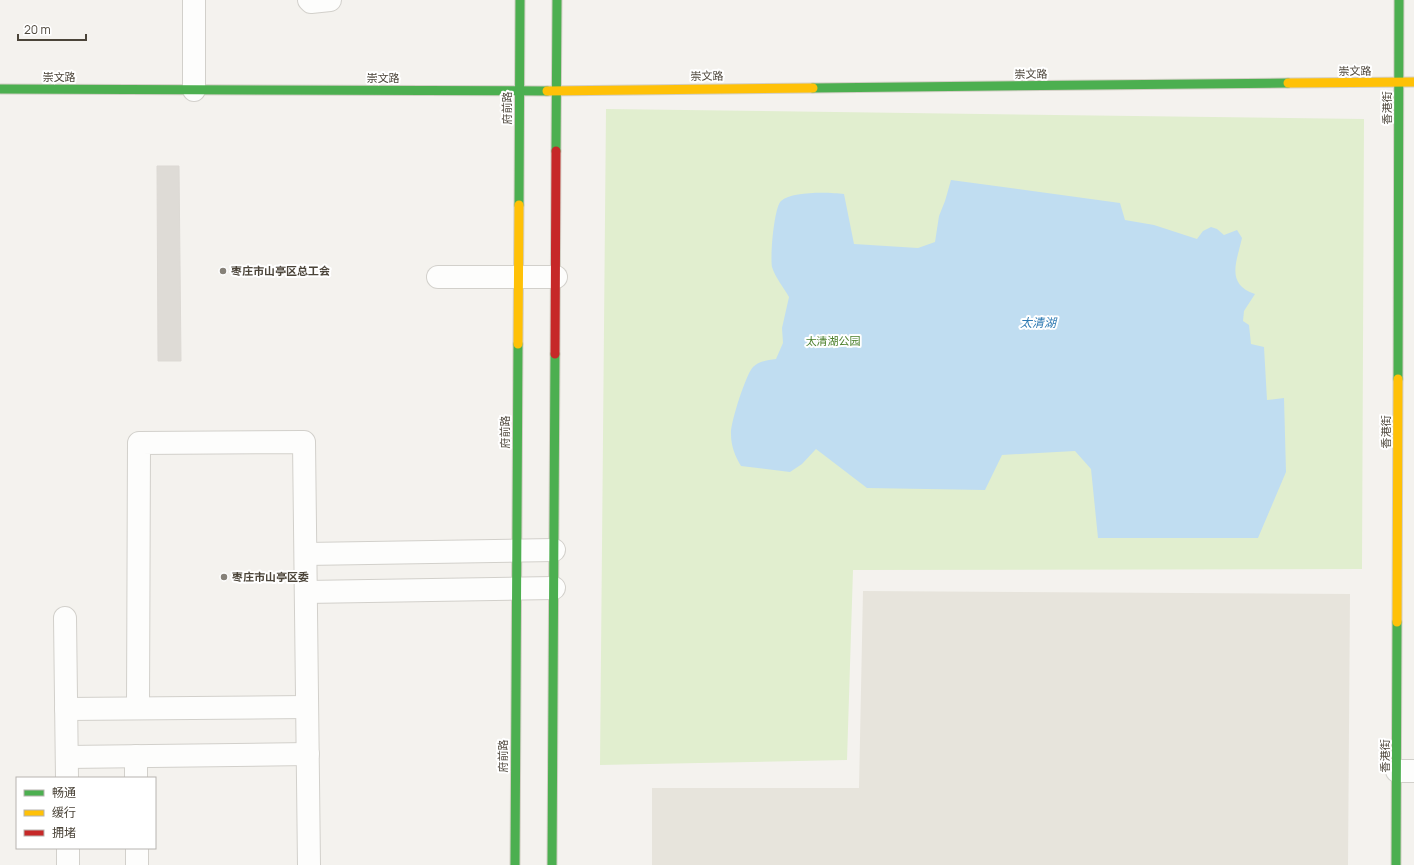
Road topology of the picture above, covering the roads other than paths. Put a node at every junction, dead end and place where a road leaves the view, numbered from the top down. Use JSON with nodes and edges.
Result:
{"nodes":[{"id":1,"x":194,"y":0,"type":"edge"},
{"id":2,"x":309,"y":0,"type":"edge"},
{"id":3,"x":330,"y":0,"type":"edge"},
{"id":4,"x":520,"y":0,"type":"edge"},
{"id":5,"x":557,"y":0,"type":"edge"},
{"id":6,"x":1399,"y":0,"type":"edge"},
{"id":7,"x":1399,"y":82,"type":"junction"},
{"id":8,"x":1414,"y":82,"type":"edge"},
{"id":9,"x":0,"y":89,"type":"edge"},
{"id":10,"x":194,"y":90,"type":"junction"},
{"id":11,"x":557,"y":90,"type":"junction"},
{"id":12,"x":520,"y":91,"type":"junction"},
{"id":13,"x":438,"y":277,"type":"dead end"},
{"id":14,"x":518,"y":277,"type":"junction"},
{"id":15,"x":556,"y":277,"type":"junction"},
{"id":16,"x":516,"y":550,"type":"junction"},
{"id":17,"x":554,"y":550,"type":"junction"},
{"id":18,"x":306,"y":554,"type":"junction"},
{"id":19,"x":554,"y":588,"type":"junction"},
{"id":20,"x":516,"y":589,"type":"junction"},
{"id":21,"x":306,"y":592,"type":"junction"},
{"id":22,"x":65,"y":618,"type":"dead end"},
{"id":23,"x":307,"y":707,"type":"junction"},
{"id":24,"x":138,"y":708,"type":"junction"},
{"id":25,"x":66,"y":709,"type":"junction"},
{"id":26,"x":308,"y":754,"type":"junction"},
{"id":27,"x":136,"y":756,"type":"junction"},
{"id":28,"x":67,"y":767,"type":"edge"},
{"id":29,"x":1405,"y":771,"type":"edge"},
{"id":30,"x":136,"y":777,"type":"edge"},
{"id":31,"x":68,"y":849,"type":"edge"},
{"id":32,"x":137,"y":849,"type":"edge"},
{"id":33,"x":68,"y":865,"type":"edge"},
{"id":34,"x":137,"y":865,"type":"edge"},
{"id":35,"x":309,"y":865,"type":"edge"},
{"id":36,"x":515,"y":865,"type":"edge"},
{"id":37,"x":552,"y":865,"type":"edge"},
{"id":38,"x":1396,"y":865,"type":"edge"}],
"edges":[{"from":1,"to":10,"type":"street"},
{"from":2,"to":3,"type":"street"},
{"from":4,"to":12,"type":"street","name":"府前路"},
{"from":5,"to":11,"type":"street"},
{"from":6,"to":7,"type":"street","name":"香港街"},
{"from":7,"to":8,"type":"street","name":"崇文路"},
{"from":7,"to":11,"type":"street","name":"崇文路"},
{"from":7,"to":29,"type":"street","name":"香港街"},
{"from":9,"to":10,"type":"street","name":"崇文路"},
{"from":10,"to":12,"type":"street","name":"崇文路"},
{"from":11,"to":12,"type":"street","name":"崇文路"},
{"from":11,"to":15,"type":"street"},
{"from":12,"to":14,"type":"street","name":"府前路"},
{"from":13,"to":14,"type":"street"},
{"from":14,"to":15,"type":"street"},
{"from":14,"to":16,"type":"street","name":"府前路"},
{"from":15,"to":17,"type":"street"},
{"from":16,"to":17,"type":"street"},
{"from":16,"to":18,"type":"street"},
{"from":16,"to":20,"type":"street","name":"府前路"},
{"from":17,"to":19,"type":"street"},
{"from":18,"to":21,"type":"street"},
{"from":18,"to":24,"type":"street"},
{"from":19,"to":20,"type":"street"},
{"from":19,"to":37,"type":"street"},
{"from":20,"to":21,"type":"street"},
{"from":20,"to":36,"type":"street","name":"府前路"},
{"from":21,"to":23,"type":"street"},
{"from":22,"to":25,"type":"street"},
{"from":23,"to":24,"type":"street"},
{"from":23,"to":26,"type":"street"},
{"from":24,"to":25,"type":"street"},
{"from":25,"to":28,"type":"street"},
{"from":26,"to":27,"type":"street"},
{"from":26,"to":35,"type":"street"},
{"from":27,"to":28,"type":"street"},
{"from":27,"to":30,"type":"street"},
{"from":29,"to":38,"type":"street","name":"香港街"},
{"from":31,"to":33,"type":"street"},
{"from":32,"to":34,"type":"street"}]}
